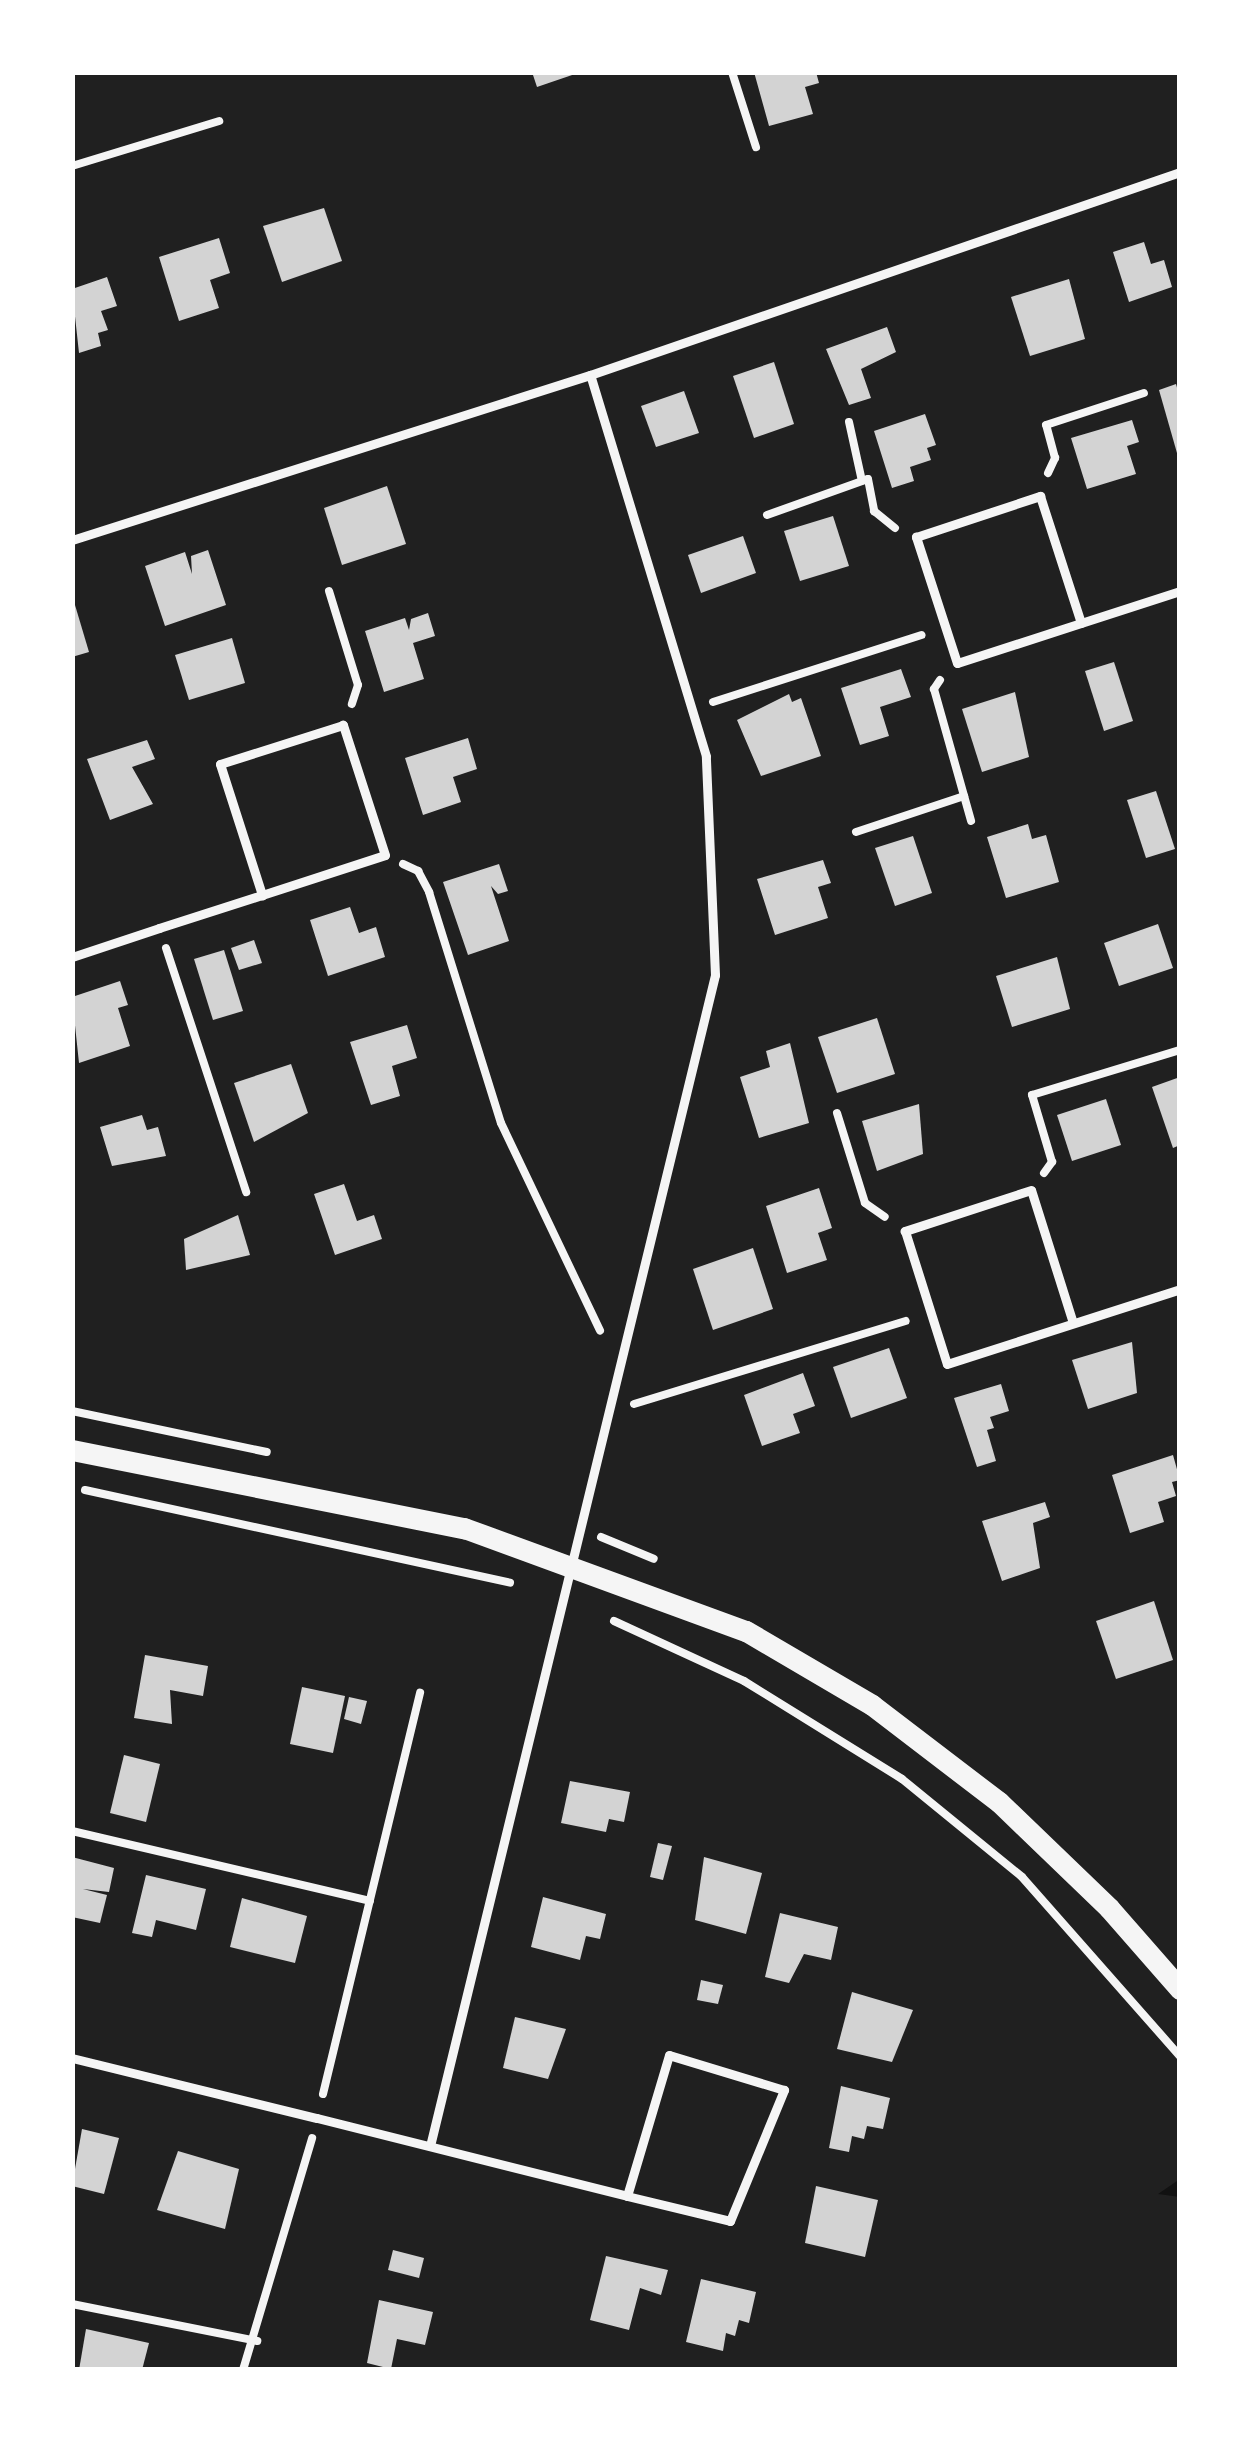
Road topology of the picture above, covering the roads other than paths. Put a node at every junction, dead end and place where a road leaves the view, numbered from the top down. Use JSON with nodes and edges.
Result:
{"nodes":[{"id":1,"x":1180,"y":172,"type":"edge"},
{"id":2,"x":590,"y":375,"type":"junction"},
{"id":3,"x":72,"y":540,"type":"edge"},
{"id":4,"x":1180,"y":591,"type":"edge"},
{"id":5,"x":1081,"y":623,"type":"junction"},
{"id":6,"x":262,"y":895,"type":"junction"},
{"id":7,"x":72,"y":956,"type":"edge"},
{"id":8,"x":1180,"y":1289,"type":"edge"},
{"id":9,"x":1073,"y":1323,"type":"junction"},
{"id":10,"x":72,"y":1450,"type":"edge"},
{"id":11,"x":569,"y":1561,"type":"junction"},
{"id":12,"x":1180,"y":1990,"type":"edge"},
{"id":13,"x":72,"y":2058,"type":"edge"},
{"id":14,"x":430,"y":2146,"type":"junction"},
{"id":15,"x":627,"y":2196,"type":"junction"}],
"edges":[{"from":1,"to":2,"type":"lane"},
{"from":2,"to":3,"type":"lane"},
{"from":2,"to":11,"type":"lane"},
{"from":4,"to":5,"type":"lane"},
{"from":5,"to":5,"type":"lane"},
{"from":6,"to":6,"type":"lane"},
{"from":6,"to":7,"type":"lane"},
{"from":8,"to":9,"type":"lane"},
{"from":9,"to":9,"type":"lane"},
{"from":10,"to":11,"type":"street"},
{"from":11,"to":12,"type":"street"},
{"from":11,"to":14,"type":"lane"},
{"from":13,"to":14,"type":"lane"},
{"from":14,"to":15,"type":"lane"},
{"from":15,"to":15,"type":"lane"}]}
